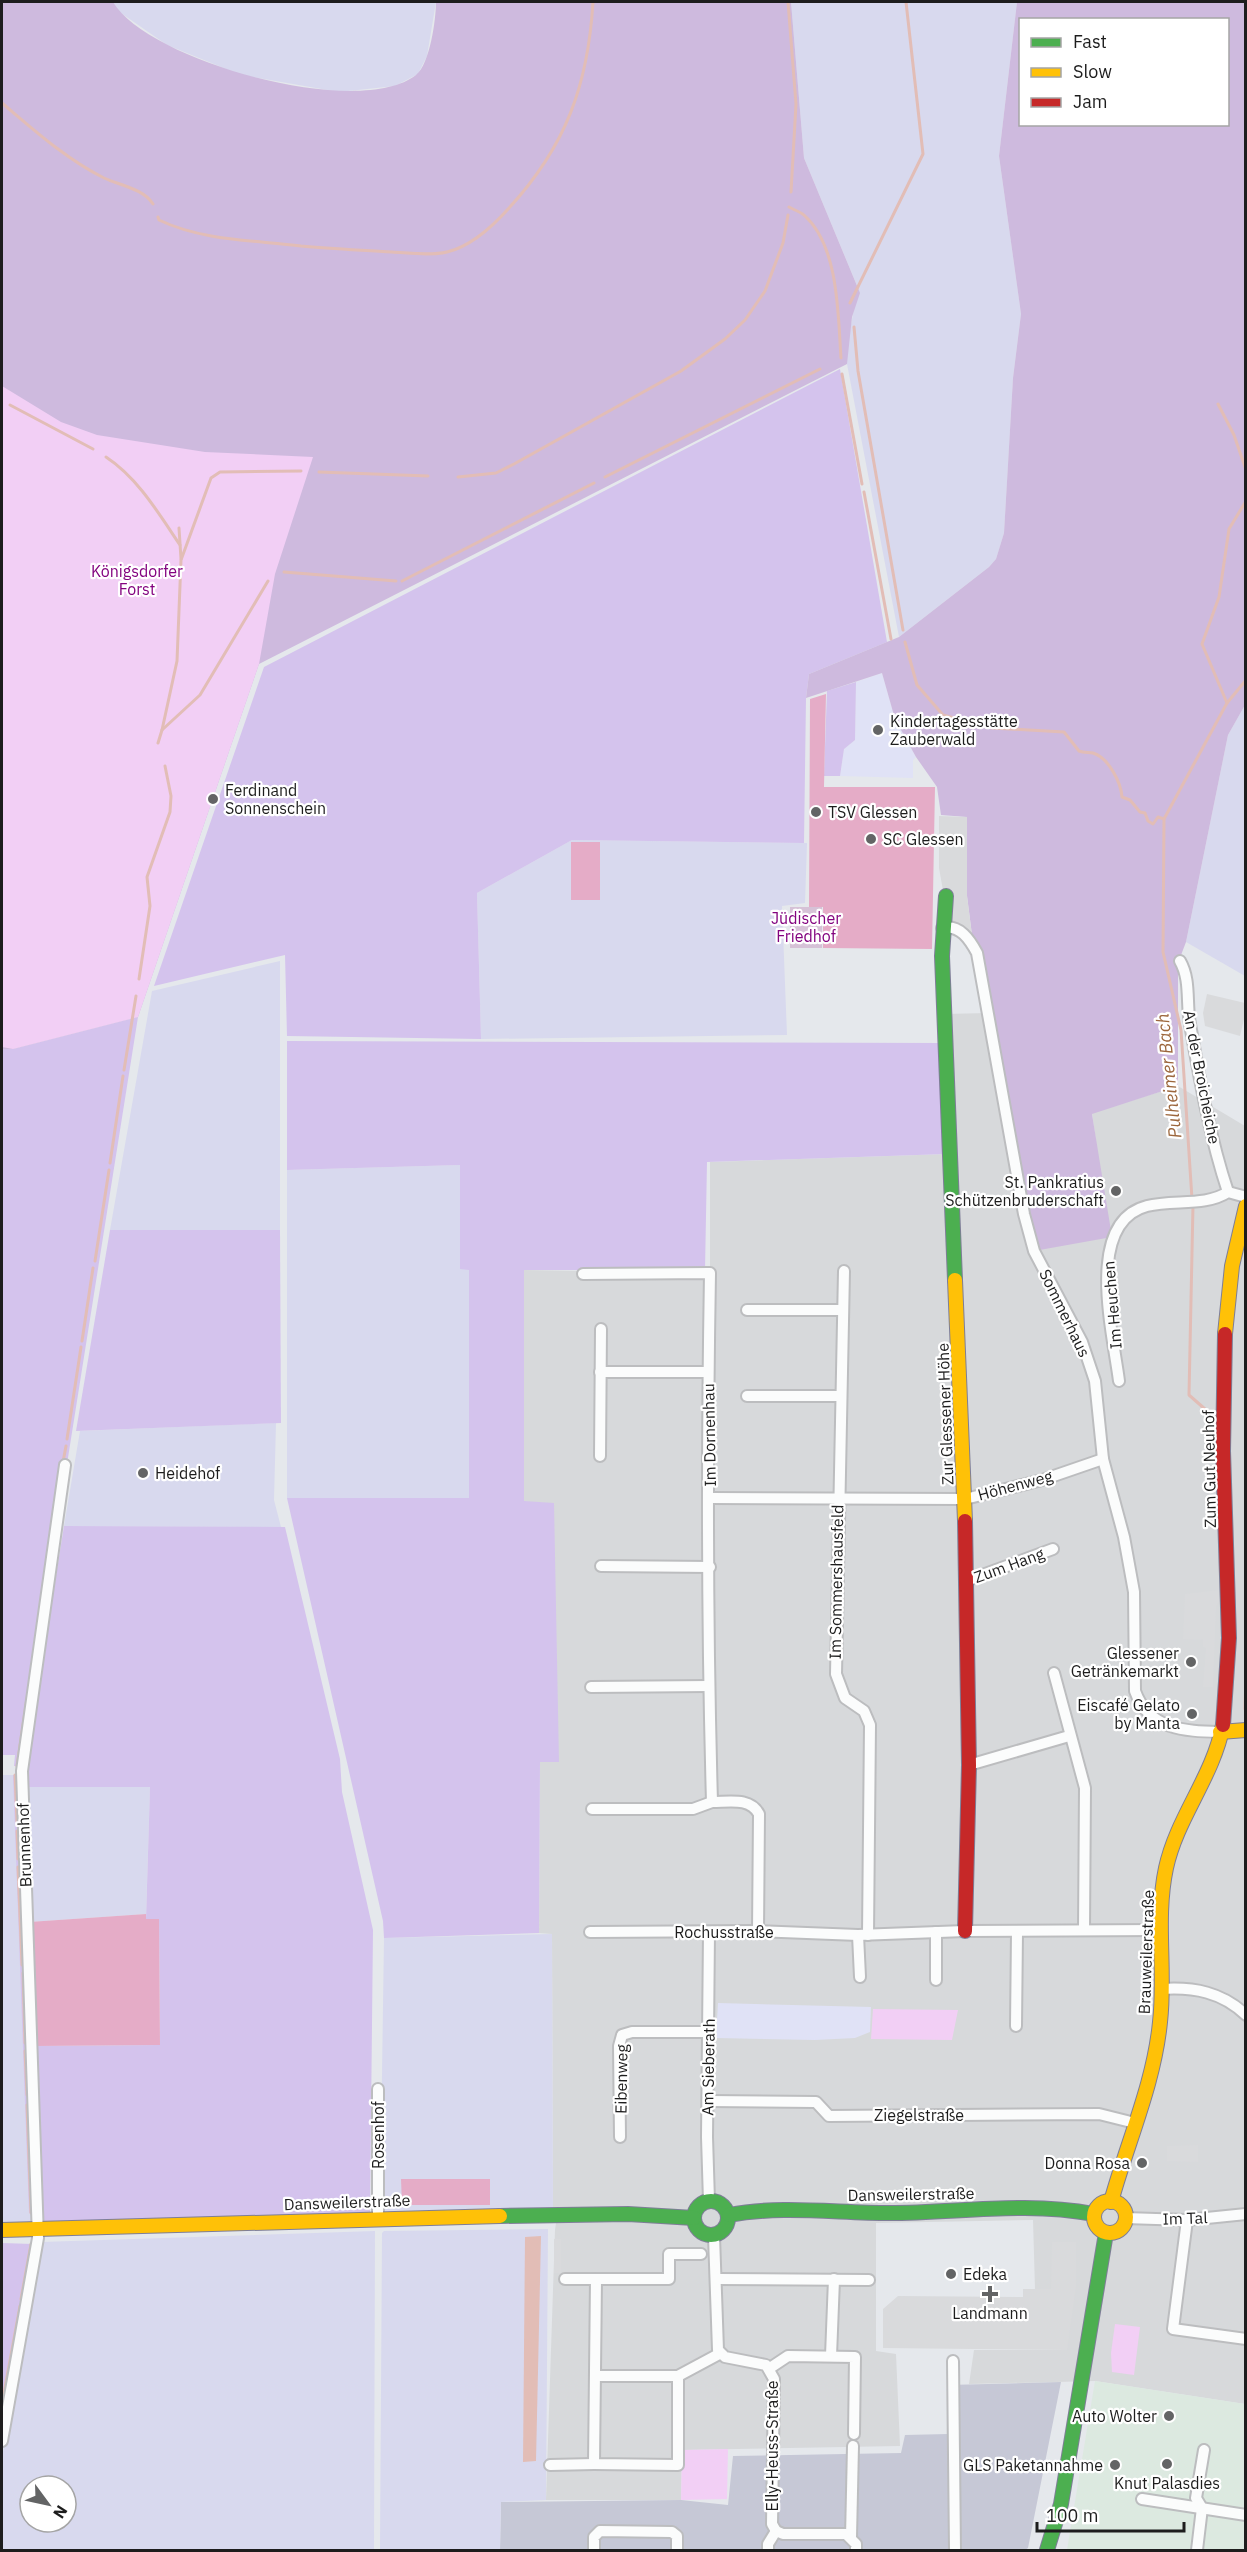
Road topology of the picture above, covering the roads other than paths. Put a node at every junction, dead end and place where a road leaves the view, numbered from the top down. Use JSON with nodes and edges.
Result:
{"nodes":[{"id":1,"x":946,"y":896,"type":"dead end"},
{"id":2,"x":942,"y":928,"type":"junction"},
{"id":3,"x":1180,"y":961,"type":"dead end"},
{"id":4,"x":1228,"y":1192,"type":"junction"},
{"id":5,"x":1245,"y":1197,"type":"edge"},
{"id":6,"x":1245,"y":1206,"type":"edge"},
{"id":7,"x":844,"y":1271,"type":"dead end"},
{"id":8,"x":583,"y":1274,"type":"dead end"},
{"id":9,"x":747,"y":1310,"type":"dead end"},
{"id":10,"x":841,"y":1310,"type":"junction"},
{"id":11,"x":601,"y":1329,"type":"dead end"},
{"id":12,"x":600,"y":1372,"type":"junction"},
{"id":13,"x":708,"y":1372,"type":"junction"},
{"id":14,"x":1119,"y":1381,"type":"dead end"},
{"id":15,"x":747,"y":1396,"type":"dead end"},
{"id":16,"x":839,"y":1396,"type":"junction"},
{"id":17,"x":600,"y":1456,"type":"dead end"},
{"id":18,"x":1103,"y":1460,"type":"junction"},
{"id":19,"x":65,"y":1465,"type":"dead end"},
{"id":20,"x":837,"y":1497,"type":"junction"},
{"id":21,"x":710,"y":1498,"type":"junction"},
{"id":22,"x":965,"y":1499,"type":"junction"},
{"id":23,"x":1053,"y":1549,"type":"dead end"},
{"id":24,"x":601,"y":1566,"type":"dead end"},
{"id":25,"x":710,"y":1567,"type":"junction"},
{"id":26,"x":966,"y":1581,"type":"junction"},
{"id":27,"x":1054,"y":1673,"type":"dead end"},
{"id":28,"x":709,"y":1686,"type":"junction"},
{"id":29,"x":591,"y":1687,"type":"dead end"},
{"id":30,"x":1245,"y":1730,"type":"edge"},
{"id":31,"x":1220,"y":1732,"type":"junction"},
{"id":32,"x":1069,"y":1736,"type":"junction"},
{"id":33,"x":969,"y":1765,"type":"junction"},
{"id":34,"x":712,"y":1802,"type":"junction"},
{"id":35,"x":592,"y":1809,"type":"dead end"},
{"id":36,"x":1084,"y":1930,"type":"junction"},
{"id":37,"x":1160,"y":1930,"type":"junction"},
{"id":38,"x":758,"y":1931,"type":"junction"},
{"id":39,"x":965,"y":1931,"type":"junction"},
{"id":40,"x":590,"y":1932,"type":"dead end"},
{"id":41,"x":936,"y":1932,"type":"junction"},
{"id":42,"x":1017,"y":1932,"type":"junction"},
{"id":43,"x":709,"y":1933,"type":"junction"},
{"id":44,"x":863,"y":1935,"type":"junction"},
{"id":45,"x":860,"y":1977,"type":"dead end"},
{"id":46,"x":936,"y":1980,"type":"dead end"},
{"id":47,"x":1162,"y":1989,"type":"junction"},
{"id":48,"x":1245,"y":2016,"type":"edge"},
{"id":49,"x":1016,"y":2026,"type":"dead end"},
{"id":50,"x":708,"y":2032,"type":"junction"},
{"id":51,"x":378,"y":2089,"type":"dead end"},
{"id":52,"x":708,"y":2101,"type":"junction"},
{"id":53,"x":1135,"y":2123,"type":"junction"},
{"id":54,"x":620,"y":2137,"type":"dead end"},
{"id":55,"x":709,"y":2201,"type":"junction"},
{"id":56,"x":1111,"y":2202,"type":"junction"},
{"id":57,"x":1094,"y":2214,"type":"junction"},
{"id":58,"x":1245,"y":2214,"type":"edge"},
{"id":59,"x":729,"y":2215,"type":"junction"},
{"id":60,"x":378,"y":2218,"type":"junction"},
{"id":61,"x":694,"y":2218,"type":"junction"},
{"id":62,"x":1125,"y":2218,"type":"junction"},
{"id":63,"x":1187,"y":2220,"type":"junction"},
{"id":64,"x":38,"y":2229,"type":"junction"},
{"id":65,"x":2,"y":2230,"type":"edge"},
{"id":66,"x":1106,"y":2233,"type":"junction"},
{"id":67,"x":714,"y":2236,"type":"junction"},
{"id":68,"x":701,"y":2254,"type":"dead end"},
{"id":69,"x":564,"y":2279,"type":"dead end"},
{"id":70,"x":596,"y":2279,"type":"junction"},
{"id":71,"x":717,"y":2279,"type":"junction"},
{"id":72,"x":834,"y":2280,"type":"junction"},
{"id":73,"x":870,"y":2280,"type":"dead end"},
{"id":74,"x":1245,"y":2339,"type":"edge"},
{"id":75,"x":719,"y":2354,"type":"junction"},
{"id":76,"x":831,"y":2355,"type":"junction"},
{"id":77,"x":953,"y":2361,"type":"dead end"},
{"id":78,"x":770,"y":2368,"type":"junction"},
{"id":79,"x":595,"y":2376,"type":"junction"},
{"id":80,"x":678,"y":2376,"type":"junction"},
{"id":81,"x":854,"y":2434,"type":"dead end"},
{"id":82,"x":2,"y":2441,"type":"edge"},
{"id":83,"x":853,"y":2446,"type":"dead end"},
{"id":84,"x":1204,"y":2450,"type":"dead end"},
{"id":85,"x":594,"y":2464,"type":"junction"},
{"id":86,"x":550,"y":2465,"type":"dead end"},
{"id":87,"x":1142,"y":2499,"type":"dead end"},
{"id":88,"x":1202,"y":2508,"type":"junction"},
{"id":89,"x":1245,"y":2515,"type":"edge"},
{"id":90,"x":776,"y":2531,"type":"junction"},
{"id":91,"x":851,"y":2537,"type":"junction"},
{"id":92,"x":594,"y":2550,"type":"edge"},
{"id":93,"x":677,"y":2550,"type":"edge"},
{"id":94,"x":768,"y":2550,"type":"edge"},
{"id":95,"x":856,"y":2550,"type":"edge"},
{"id":96,"x":956,"y":2550,"type":"edge"},
{"id":97,"x":1047,"y":2550,"type":"edge"},
{"id":98,"x":1197,"y":2550,"type":"edge"}],
"edges":[{"from":1,"to":2,"type":"main road","name":"Zur Glessener Höhe"},
{"from":2,"to":18,"type":"street","name":"Sommerhaus"},
{"from":2,"to":22,"type":"main road","name":"Zur Glessener Höhe"},
{"from":3,"to":4,"type":"street","name":"An der Broicheiche"},
{"from":4,"to":5,"type":"street"},
{"from":4,"to":14,"type":"street","name":"Im Heuchen"},
{"from":6,"to":31,"type":"main road","name":"Zum Gut Neuhof"},
{"from":7,"to":10,"type":"street","name":"Im Sommershausfeld"},
{"from":8,"to":13,"type":"street","name":"Im Dornenhau"},
{"from":9,"to":10,"type":"street"},
{"from":10,"to":16,"type":"street","name":"Im Sommershausfeld"},
{"from":11,"to":12,"type":"street"},
{"from":12,"to":13,"type":"street","name":"Im Dornenhau"},
{"from":12,"to":17,"type":"street"},
{"from":13,"to":21,"type":"street","name":"Im Dornenhau"},
{"from":15,"to":16,"type":"street"},
{"from":16,"to":20,"type":"street","name":"Im Sommershausfeld"},
{"from":18,"to":22,"type":"street","name":"Höhenweg"},
{"from":18,"to":31,"type":"street","name":"Sommerhaus"},
{"from":19,"to":64,"type":"street","name":"Brunnenhof"},
{"from":20,"to":21,"type":"street","name":"Höhenweg"},
{"from":20,"to":22,"type":"street","name":"Höhenweg"},
{"from":20,"to":44,"type":"street","name":"Im Sommershausfeld"},
{"from":21,"to":25,"type":"street","name":"Im Dornenhau"},
{"from":22,"to":26,"type":"main road","name":"Zur Glessener Höhe"},
{"from":23,"to":26,"type":"street","name":"Zum Hang"},
{"from":24,"to":25,"type":"street"},
{"from":25,"to":28,"type":"street","name":"Im Dornenhau"},
{"from":26,"to":33,"type":"main road","name":"Zur Glessener Höhe"},
{"from":27,"to":32,"type":"street"},
{"from":28,"to":29,"type":"street"},
{"from":28,"to":34,"type":"street","name":"Im Dornenhau"},
{"from":30,"to":31,"type":"main road"},
{"from":31,"to":37,"type":"main road","name":"Brauweilerstraße"},
{"from":32,"to":33,"type":"street"},
{"from":32,"to":36,"type":"street"},
{"from":33,"to":39,"type":"main road","name":"Zur Glessener Höhe"},
{"from":34,"to":35,"type":"street"},
{"from":34,"to":38,"type":"street"},
{"from":36,"to":37,"type":"street","name":"Rochusstraße"},
{"from":36,"to":42,"type":"street","name":"Rochusstraße"},
{"from":37,"to":47,"type":"main road","name":"Brauweilerstraße"},
{"from":38,"to":43,"type":"street","name":"Rochusstraße"},
{"from":38,"to":44,"type":"street","name":"Rochusstraße"},
{"from":39,"to":41,"type":"street","name":"Rochusstraße"},
{"from":39,"to":42,"type":"street","name":"Rochusstraße"},
{"from":40,"to":43,"type":"street","name":"Rochusstraße"},
{"from":41,"to":44,"type":"street","name":"Rochusstraße"},
{"from":41,"to":46,"type":"street"},
{"from":42,"to":49,"type":"street"},
{"from":43,"to":50,"type":"street","name":"Am Sieberath"},
{"from":44,"to":45,"type":"street"},
{"from":47,"to":48,"type":"street"},
{"from":47,"to":53,"type":"main road","name":"Brauweilerstraße"},
{"from":50,"to":52,"type":"street","name":"Am Sieberath"},
{"from":50,"to":54,"type":"street","name":"Eibenweg"},
{"from":51,"to":60,"type":"street","name":"Rosenhof"},
{"from":52,"to":53,"type":"street","name":"Ziegelstraße"},
{"from":52,"to":55,"type":"street","name":"Am Sieberath"},
{"from":53,"to":56,"type":"main road","name":"Brauweilerstraße"},
{"from":55,"to":59,"type":"main road"},
{"from":55,"to":61,"type":"main road"},
{"from":56,"to":57,"type":"main road"},
{"from":56,"to":62,"type":"main road"},
{"from":57,"to":59,"type":"main road","name":"Dansweilerstraße"},
{"from":57,"to":66,"type":"main road"},
{"from":58,"to":63,"type":"street","name":"Im Tal"},
{"from":59,"to":67,"type":"main road"},
{"from":60,"to":61,"type":"main road","name":"Dansweilerstraße"},
{"from":60,"to":64,"type":"main road","name":"Dansweilerstraße"},
{"from":61,"to":67,"type":"main road"},
{"from":62,"to":63,"type":"street","name":"Im Tal"},
{"from":62,"to":66,"type":"main road"},
{"from":63,"to":74,"type":"street"},
{"from":64,"to":65,"type":"main road","name":"Dansweilerstraße"},
{"from":64,"to":82,"type":"street","name":"Brunnenhof"},
{"from":66,"to":97,"type":"main road"},
{"from":67,"to":71,"type":"street"},
{"from":68,"to":70,"type":"street"},
{"from":69,"to":70,"type":"street"},
{"from":70,"to":79,"type":"street"},
{"from":71,"to":72,"type":"street"},
{"from":71,"to":75,"type":"street"},
{"from":72,"to":73,"type":"street"},
{"from":72,"to":76,"type":"street"},
{"from":75,"to":78,"type":"street","name":"Elly-Heuss-Straße"},
{"from":75,"to":80,"type":"street"},
{"from":76,"to":78,"type":"street"},
{"from":76,"to":81,"type":"street"},
{"from":77,"to":96,"type":"street"},
{"from":78,"to":90,"type":"street","name":"Elly-Heuss-Straße"},
{"from":79,"to":80,"type":"street"},
{"from":79,"to":85,"type":"street"},
{"from":80,"to":85,"type":"street"},
{"from":83,"to":91,"type":"street"},
{"from":84,"to":88,"type":"street"},
{"from":85,"to":86,"type":"street"},
{"from":87,"to":88,"type":"street"},
{"from":88,"to":89,"type":"street"},
{"from":88,"to":98,"type":"street"},
{"from":90,"to":91,"type":"street","name":"Elly-Heuss-Straße"},
{"from":90,"to":94,"type":"street"},
{"from":91,"to":95,"type":"street"},
{"from":92,"to":93,"type":"street"}]}
